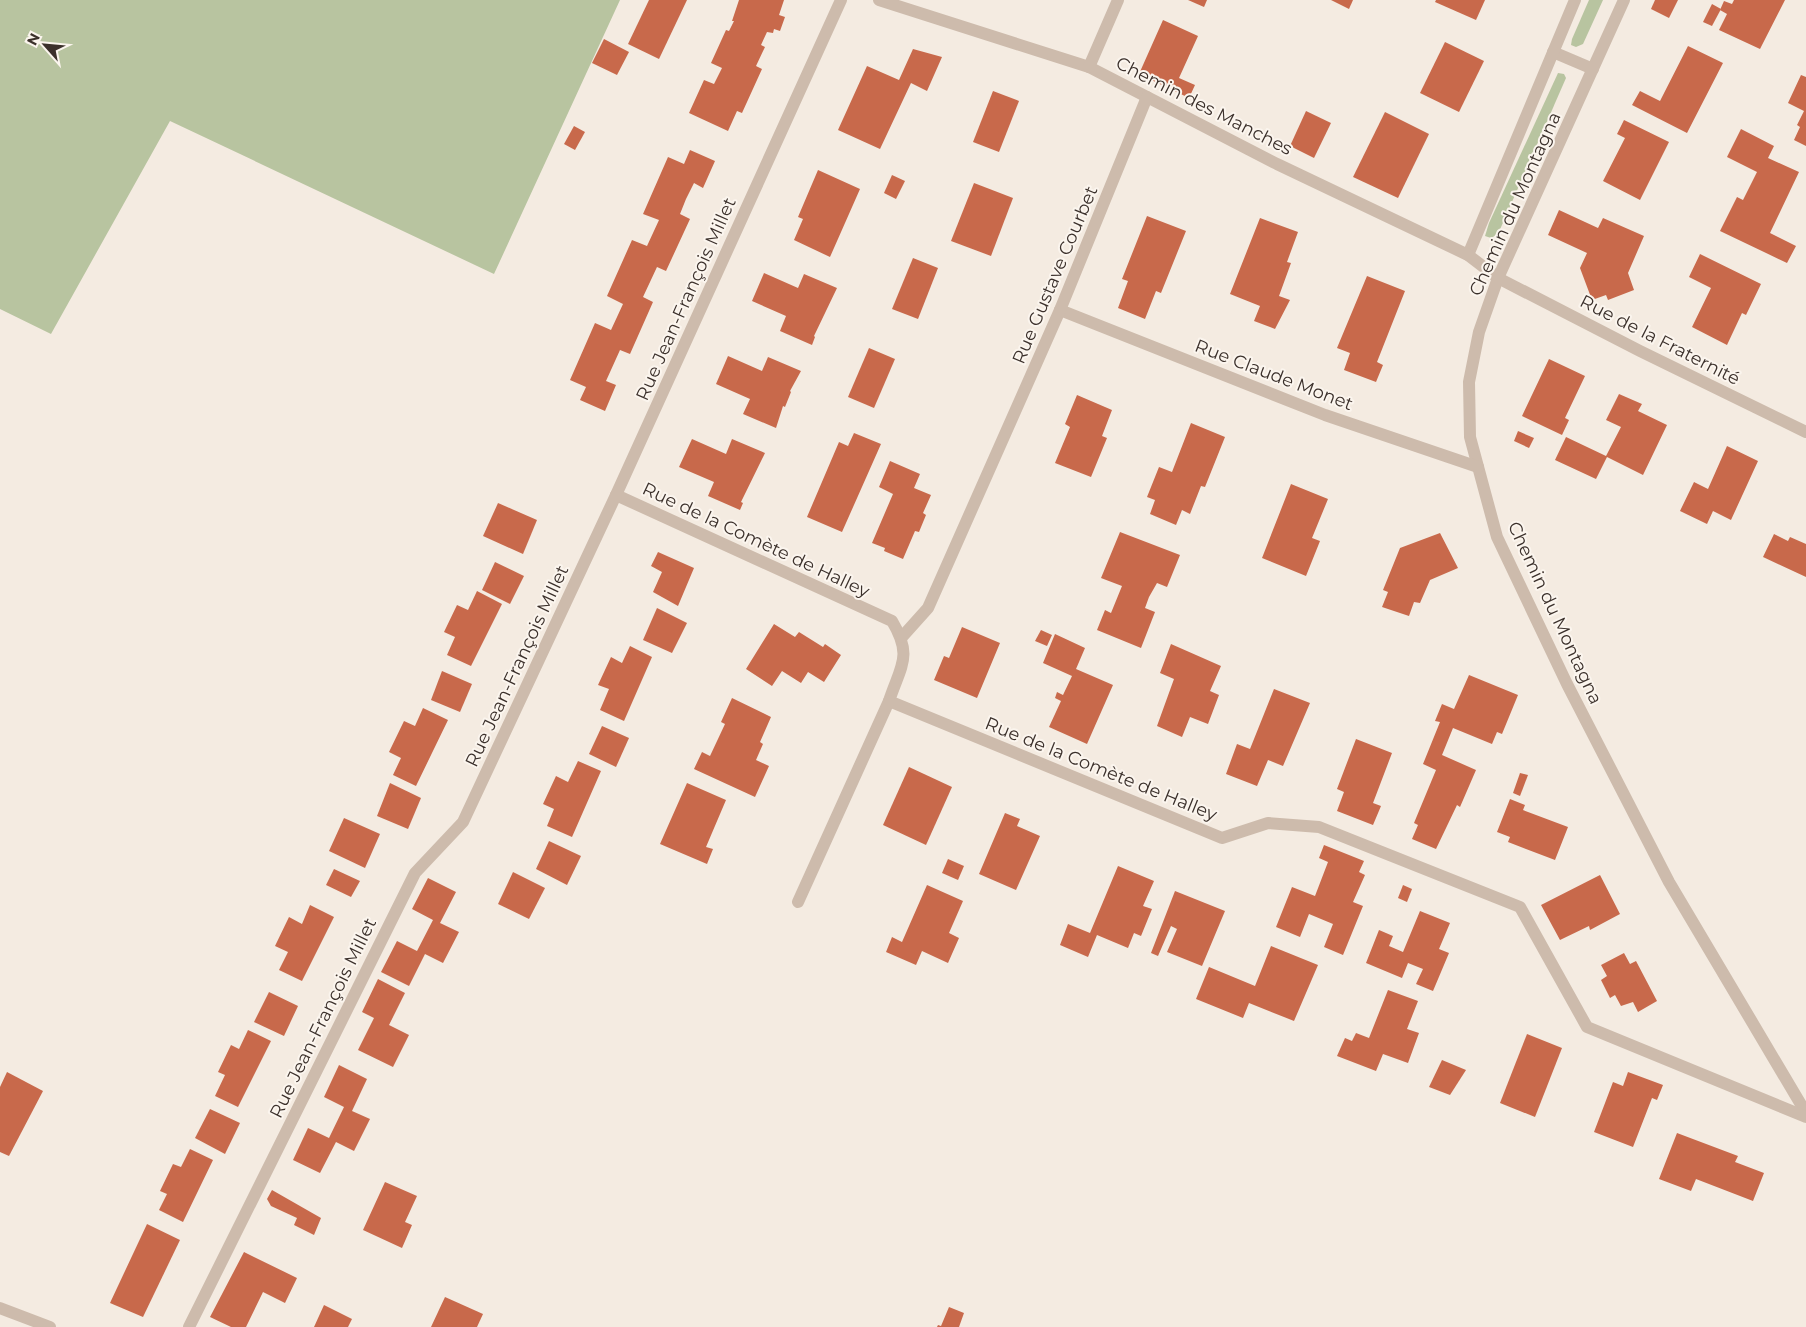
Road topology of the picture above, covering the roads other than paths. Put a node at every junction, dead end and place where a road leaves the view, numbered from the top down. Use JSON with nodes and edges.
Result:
{"nodes":[{"id":1,"x":841,"y":0,"type":"edge"},
{"id":2,"x":879,"y":0,"type":"edge"},
{"id":3,"x":1118,"y":0,"type":"edge"},
{"id":4,"x":1575,"y":0,"type":"edge"},
{"id":5,"x":1624,"y":0,"type":"edge"},
{"id":6,"x":1553,"y":52,"type":"junction"},
{"id":7,"x":1089,"y":68,"type":"junction"},
{"id":8,"x":1593,"y":69,"type":"junction"},
{"id":9,"x":1147,"y":97,"type":"junction"},
{"id":10,"x":1468,"y":254,"type":"junction"},
{"id":11,"x":1498,"y":278,"type":"junction"},
{"id":12,"x":1060,"y":310,"type":"junction"},
{"id":13,"x":1806,"y":432,"type":"edge"},
{"id":14,"x":1478,"y":467,"type":"junction"},
{"id":15,"x":616,"y":495,"type":"junction"},
{"id":16,"x":902,"y":637,"type":"junction"},
{"id":17,"x":889,"y":701,"type":"junction"},
{"id":18,"x":798,"y":902,"type":"dead end"},
{"id":19,"x":1806,"y":1113,"type":"edge"},
{"id":20,"x":1806,"y":1117,"type":"edge"},
{"id":21,"x":0,"y":1308,"type":"edge"},
{"id":22,"x":50,"y":1327,"type":"edge"},
{"id":23,"x":189,"y":1327,"type":"edge"}],
"edges":[{"from":1,"to":15,"type":"street","name":"Rue Jean-François Millet"},
{"from":2,"to":7,"type":"street","name":"Chemin des Manches"},
{"from":3,"to":7,"type":"street"},
{"from":4,"to":6,"type":"street","name":"Chemin du Montagna"},
{"from":5,"to":8,"type":"street","name":"Chemin du Montagna"},
{"from":6,"to":8,"type":"street"},
{"from":6,"to":10,"type":"street","name":"Chemin du Montagna"},
{"from":7,"to":9,"type":"street","name":"Chemin des Manches"},
{"from":8,"to":11,"type":"street","name":"Chemin du Montagna"},
{"from":9,"to":10,"type":"street","name":"Chemin des Manches"},
{"from":9,"to":12,"type":"street","name":"Rue Gustave Courbet"},
{"from":10,"to":11,"type":"street","name":"Chemin des Manches"},
{"from":11,"to":13,"type":"street","name":"Rue de la Fraternité"},
{"from":11,"to":14,"type":"street","name":"Chemin du Montagna"},
{"from":12,"to":14,"type":"street","name":"Rue Claude Monet"},
{"from":12,"to":16,"type":"street","name":"Rue Gustave Courbet"},
{"from":14,"to":19,"type":"street","name":"Chemin du Montagna"},
{"from":15,"to":16,"type":"street","name":"Rue de la Comète de Halley"},
{"from":15,"to":23,"type":"street","name":"Rue Jean-François Millet"},
{"from":16,"to":17,"type":"street"},
{"from":17,"to":18,"type":"street"},
{"from":17,"to":20,"type":"street","name":"Rue de la Comète de Halley"},
{"from":21,"to":22,"type":"street"}]}
